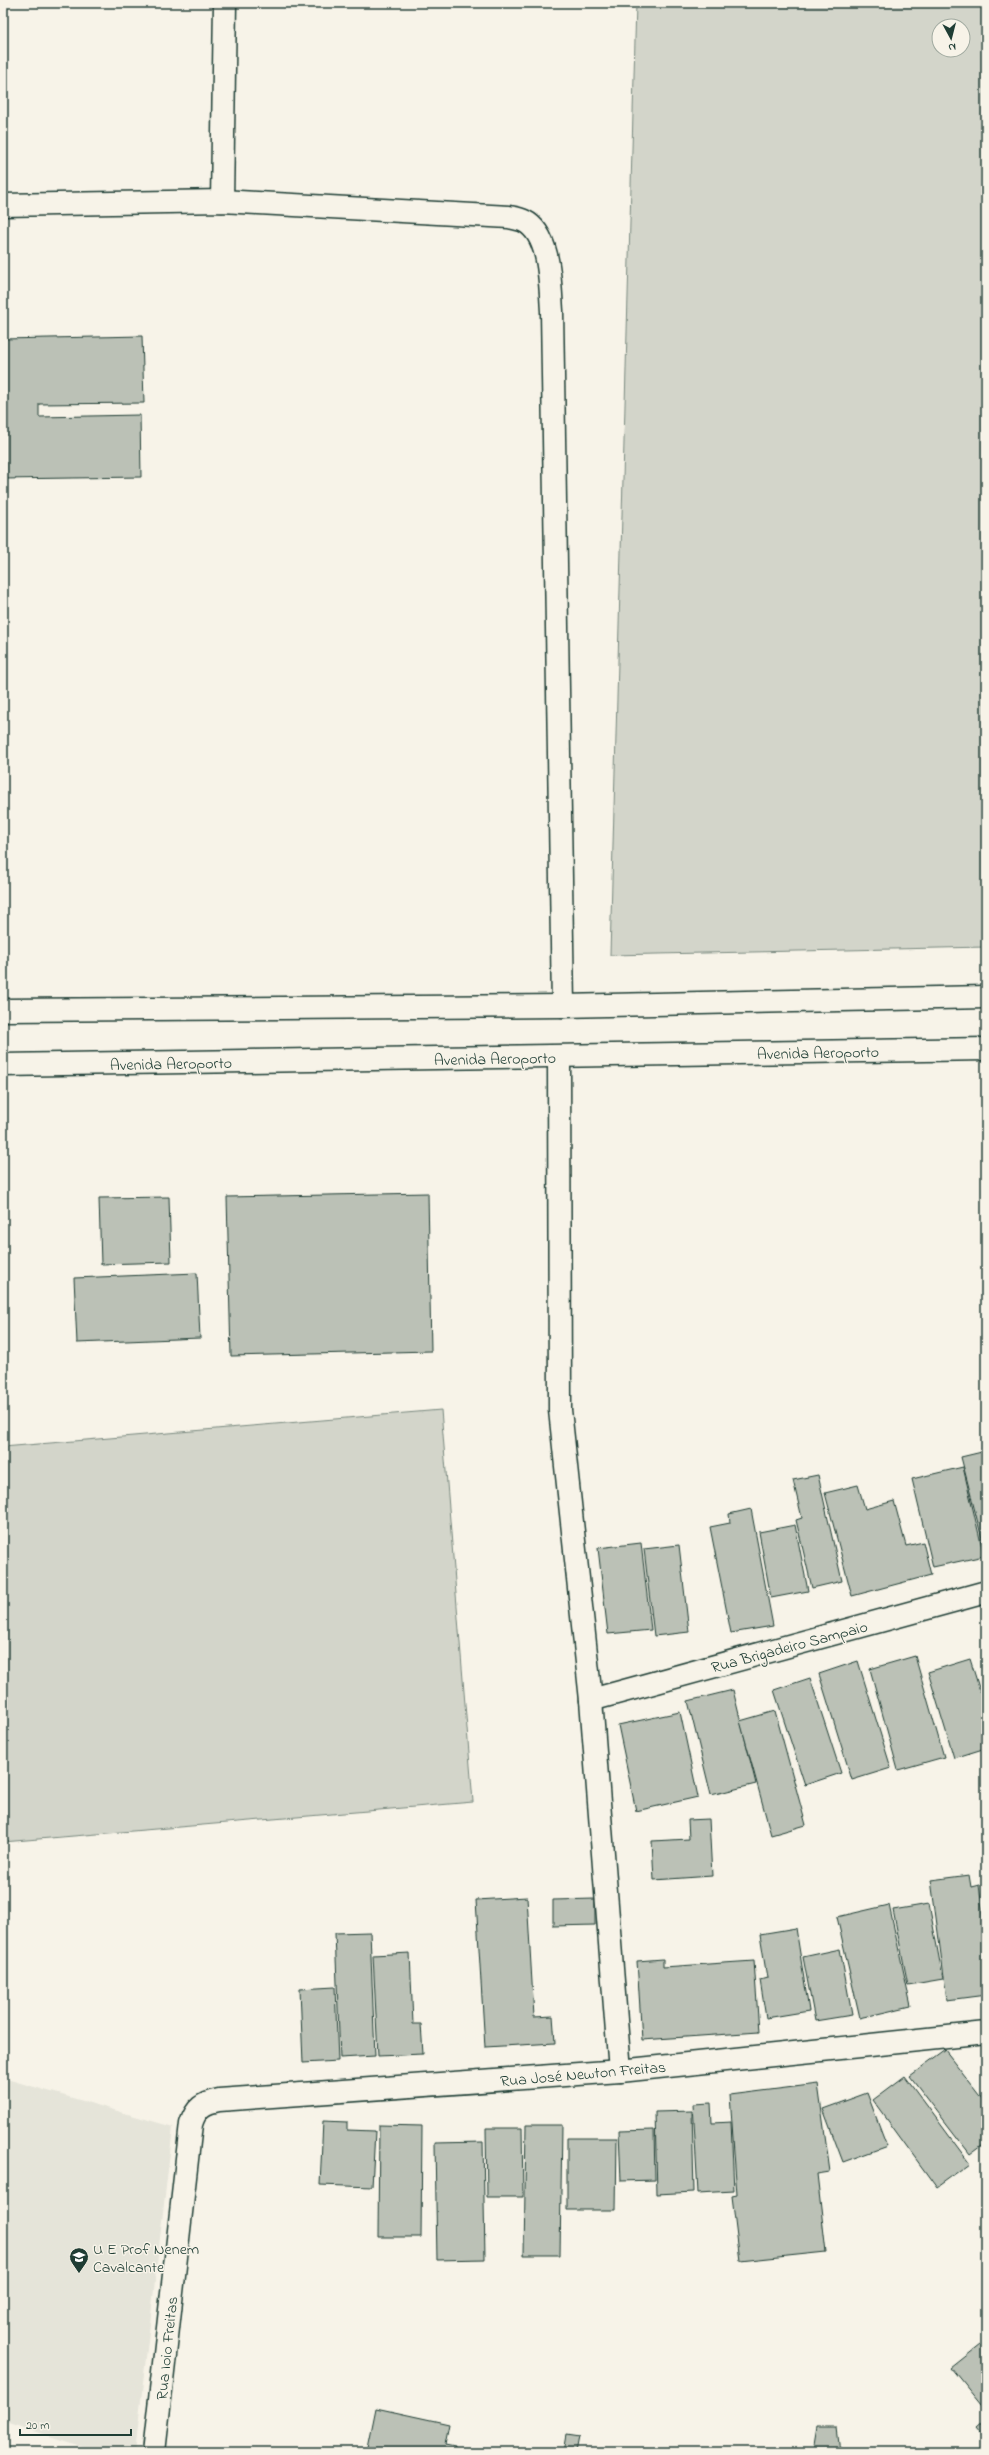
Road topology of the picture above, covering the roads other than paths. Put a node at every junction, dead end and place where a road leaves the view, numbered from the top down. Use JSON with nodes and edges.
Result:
{"nodes":[{"id":1,"x":225,"y":3,"type":"edge"},
{"id":2,"x":222,"y":201,"type":"junction"},
{"id":3,"x":3,"y":205,"type":"edge"},
{"id":4,"x":986,"y":997,"type":"edge"},
{"id":5,"x":563,"y":1006,"type":"junction"},
{"id":6,"x":3,"y":1010,"type":"edge"},
{"id":7,"x":986,"y":1049,"type":"edge"},
{"id":8,"x":559,"y":1057,"type":"junction"},
{"id":9,"x":3,"y":1066,"type":"edge"},
{"id":10,"x":986,"y":1592,"type":"edge"},
{"id":11,"x":591,"y":1700,"type":"junction"},
{"id":12,"x":986,"y":2033,"type":"edge"},
{"id":13,"x":620,"y":2071,"type":"junction"},
{"id":14,"x":191,"y":2124,"type":"joint"},
{"id":15,"x":154,"y":2452,"type":"edge"}],
"edges":[{"from":1,"to":2,"type":"street"},
{"from":2,"to":3,"type":"street"},
{"from":2,"to":5,"type":"street"},
{"from":4,"to":5,"type":"street"},
{"from":5,"to":6,"type":"street"},
{"from":7,"to":8,"type":"street","name":"Avenida Aeroporto"},
{"from":8,"to":9,"type":"street","name":"Avenida Aeroporto"},
{"from":8,"to":11,"type":"street"},
{"from":10,"to":11,"type":"street","name":"Rua Brigadeiro Sampaio"},
{"from":11,"to":13,"type":"street"},
{"from":12,"to":13,"type":"street","name":"Rua José Newton Freitas"},
{"from":13,"to":14,"type":"street","name":"Rua José Newton Freitas"},
{"from":14,"to":15,"type":"street","name":"Rua Ioio Freitas"}]}
